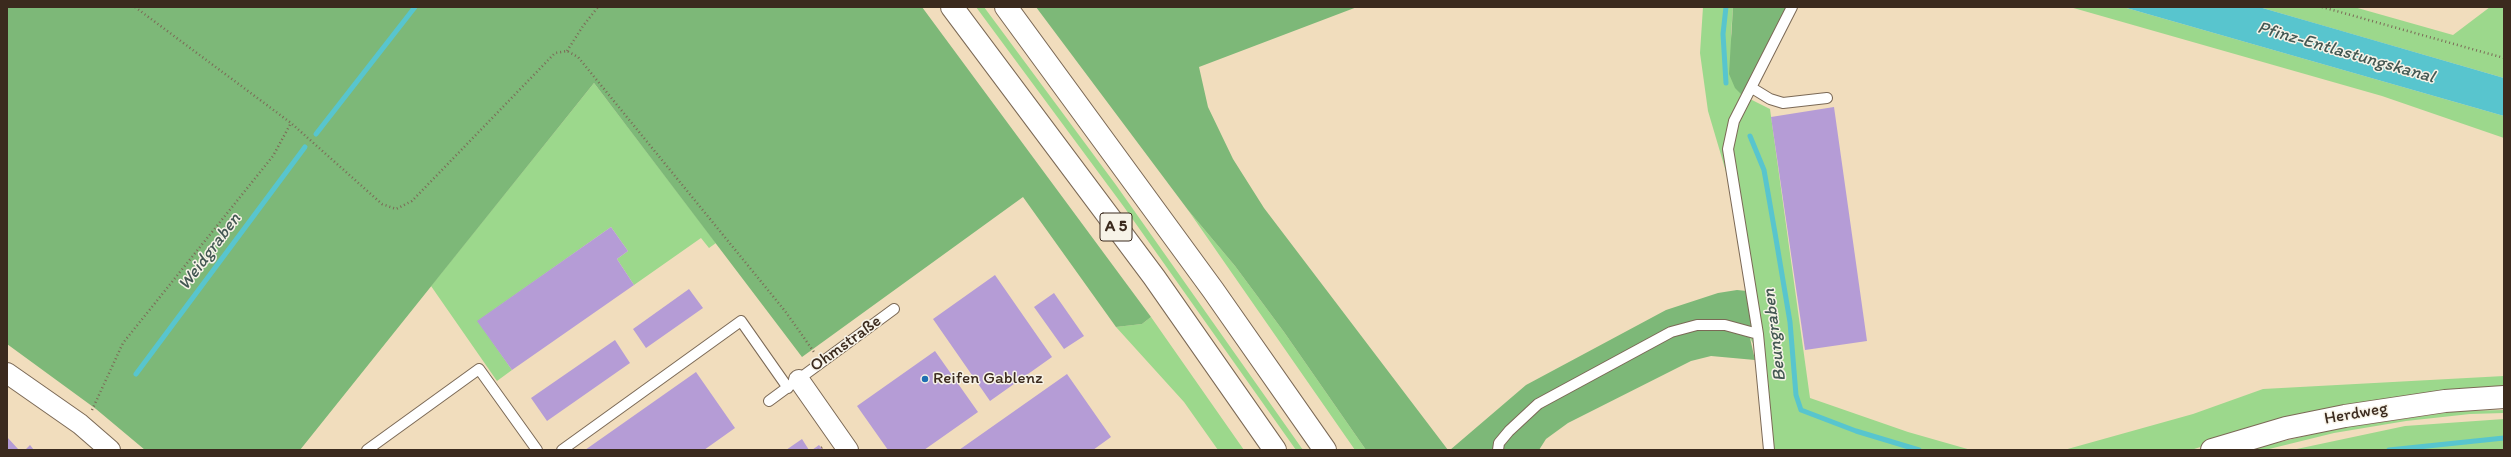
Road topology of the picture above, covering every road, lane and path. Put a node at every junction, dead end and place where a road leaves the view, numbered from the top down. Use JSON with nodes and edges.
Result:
{"nodes":[{"id":1,"x":135,"y":7,"type":"edge"},
{"id":2,"x":598,"y":7,"type":"edge"},
{"id":3,"x":952,"y":7,"type":"edge"},
{"id":4,"x":1006,"y":7,"type":"edge"},
{"id":5,"x":1792,"y":7,"type":"edge"},
{"id":6,"x":2322,"y":7,"type":"edge"},
{"id":7,"x":567,"y":51,"type":"junction"},
{"id":8,"x":2504,"y":58,"type":"edge"},
{"id":9,"x":1752,"y":88,"type":"junction"},
{"id":10,"x":1827,"y":98,"type":"dead end"},
{"id":11,"x":291,"y":123,"type":"junction"},
{"id":12,"x":894,"y":309,"type":"dead end"},
{"id":13,"x":1758,"y":334,"type":"junction"},
{"id":14,"x":821,"y":363,"type":"junction"},
{"id":15,"x":7,"y":373,"type":"edge"},
{"id":16,"x":793,"y":384,"type":"junction"},
{"id":17,"x":2504,"y":397,"type":"edge"},
{"id":18,"x":768,"y":402,"type":"dead end"},
{"id":19,"x":80,"y":424,"type":"junction"},
{"id":20,"x":110,"y":450,"type":"edge"},
{"id":21,"x":367,"y":450,"type":"edge"},
{"id":22,"x":536,"y":450,"type":"edge"},
{"id":23,"x":562,"y":450,"type":"edge"},
{"id":24,"x":848,"y":450,"type":"edge"},
{"id":25,"x":1275,"y":450,"type":"edge"},
{"id":26,"x":1325,"y":450,"type":"edge"},
{"id":27,"x":1498,"y":450,"type":"edge"},
{"id":28,"x":1768,"y":450,"type":"edge"},
{"id":29,"x":2212,"y":450,"type":"edge"}],
"edges":[{"from":1,"to":11,"type":"path"},
{"from":2,"to":7,"type":"path"},
{"from":3,"to":25,"type":"main road","number":"A 5"},
{"from":4,"to":26,"type":"main road","number":"A 5"},
{"from":5,"to":9,"type":"lane"},
{"from":6,"to":8,"type":"path"},
{"from":7,"to":11,"type":"path"},
{"from":7,"to":14,"type":"path"},
{"from":9,"to":10,"type":"lane"},
{"from":9,"to":13,"type":"lane"},
{"from":11,"to":19,"type":"path"},
{"from":12,"to":14,"type":"lane","name":"Ohmstraße"},
{"from":13,"to":27,"type":"lane"},
{"from":13,"to":28,"type":"lane"},
{"from":14,"to":16,"type":"lane","name":"Ohmstraße"},
{"from":15,"to":19,"type":"street"},
{"from":16,"to":18,"type":"lane","name":"Ohmstraße"},
{"from":16,"to":23,"type":"lane"},
{"from":16,"to":24,"type":"street","name":"Ohmstraße"},
{"from":17,"to":29,"type":"main road","name":"Herdweg"},
{"from":19,"to":20,"type":"street"},
{"from":21,"to":22,"type":"lane"}]}
